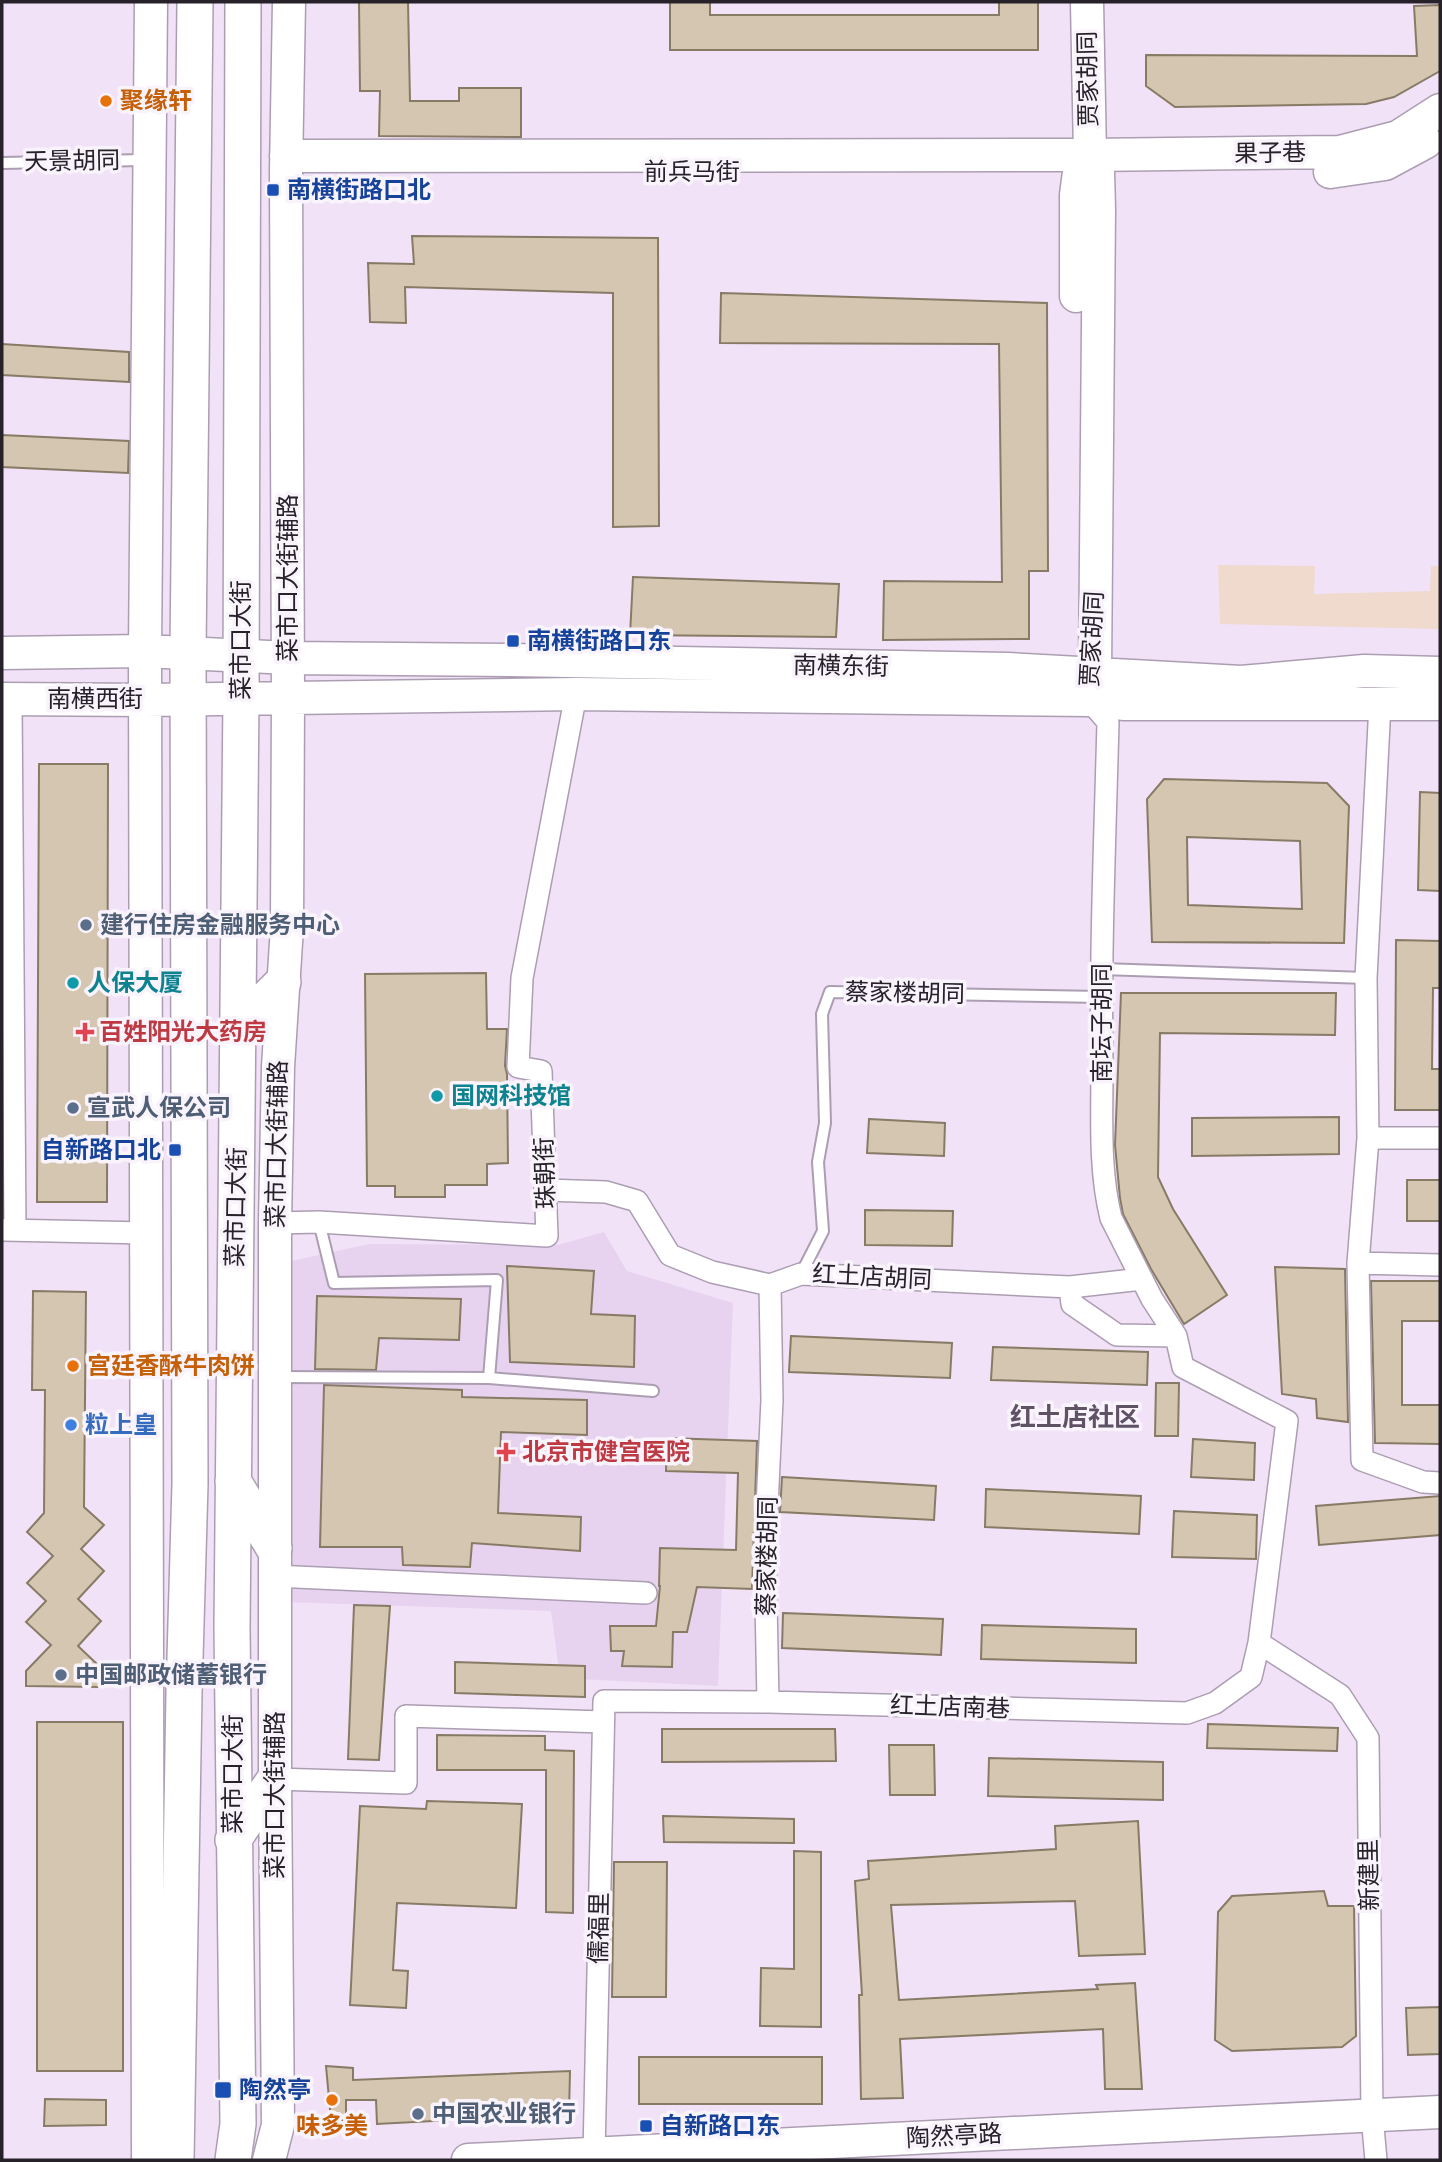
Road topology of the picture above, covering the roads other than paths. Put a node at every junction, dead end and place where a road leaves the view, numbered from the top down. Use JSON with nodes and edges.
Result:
{"nodes":[{"id":1,"x":151,"y":2,"type":"edge"},
{"id":2,"x":195,"y":2,"type":"edge"},
{"id":3,"x":243,"y":2,"type":"edge"},
{"id":4,"x":289,"y":2,"type":"edge"},
{"id":5,"x":1087,"y":2,"type":"edge"},
{"id":6,"x":1440,"y":110,"type":"edge"},
{"id":7,"x":1440,"y":133,"type":"edge"},
{"id":8,"x":142,"y":160,"type":"dead end"},
{"id":9,"x":2,"y":163,"type":"edge"},
{"id":10,"x":286,"y":164,"type":"junction"},
{"id":11,"x":1089,"y":166,"type":"junction"},
{"id":12,"x":145,"y":651,"type":"junction"},
{"id":13,"x":188,"y":652,"type":"junction"},
{"id":14,"x":2,"y":653,"type":"edge"},
{"id":15,"x":240,"y":656,"type":"junction"},
{"id":16,"x":288,"y":658,"type":"junction"},
{"id":17,"x":1440,"y":673,"type":"edge"},
{"id":18,"x":1086,"y":682,"type":"junction"},
{"id":19,"x":576,"y":694,"type":"junction"},
{"id":20,"x":241,"y":697,"type":"junction"},
{"id":21,"x":288,"y":697,"type":"junction"},
{"id":22,"x":188,"y":698,"type":"junction"},
{"id":23,"x":6,"y":699,"type":"edge"},
{"id":24,"x":146,"y":700,"type":"junction"},
{"id":25,"x":1380,"y":704,"type":"junction"},
{"id":26,"x":1440,"y":704,"type":"edge"},
{"id":27,"x":1102,"y":969,"type":"junction"},
{"id":28,"x":1366,"y":978,"type":"junction"},
{"id":29,"x":283,"y":982,"type":"junction"},
{"id":30,"x":1101,"y":997,"type":"junction"},
{"id":31,"x":238,"y":1027,"type":"junction"},
{"id":32,"x":1368,"y":1138,"type":"junction"},
{"id":33,"x":1440,"y":1138,"type":"edge"},
{"id":34,"x":545,"y":1191,"type":"junction"},
{"id":35,"x":319,"y":1222,"type":"junction"},
{"id":36,"x":275,"y":1223,"type":"junction"},
{"id":37,"x":8,"y":1230,"type":"edge"},
{"id":38,"x":146,"y":1233,"type":"junction"},
{"id":39,"x":1358,"y":1263,"type":"junction"},
{"id":40,"x":1440,"y":1265,"type":"edge"},
{"id":41,"x":801,"y":1273,"type":"junction"},
{"id":42,"x":1142,"y":1279,"type":"junction"},
{"id":43,"x":770,"y":1285,"type":"junction"},
{"id":44,"x":1070,"y":1287,"type":"junction"},
{"id":45,"x":1176,"y":1336,"type":"junction"},
{"id":46,"x":275,"y":1377,"type":"junction"},
{"id":47,"x":489,"y":1378,"type":"junction"},
{"id":48,"x":653,"y":1391,"type":"dead end"},
{"id":49,"x":233,"y":1482,"type":"junction"},
{"id":50,"x":1432,"y":1483,"type":"edge"},
{"id":51,"x":274,"y":1563,"type":"junction"},
{"id":52,"x":646,"y":1593,"type":"dead end"},
{"id":53,"x":1259,"y":1643,"type":"junction"},
{"id":54,"x":768,"y":1702,"type":"junction"},
{"id":55,"x":603,"y":1712,"type":"junction"},
{"id":56,"x":275,"y":1779,"type":"junction"},
{"id":57,"x":233,"y":1840,"type":"junction"},
{"id":58,"x":1440,"y":2112,"type":"edge"},
{"id":59,"x":1372,"y":2116,"type":"junction"},
{"id":60,"x":836,"y":2151,"type":"edge"},
{"id":61,"x":594,"y":2154,"type":"junction"},
{"id":62,"x":148,"y":2160,"type":"edge"},
{"id":63,"x":176,"y":2160,"type":"edge"},
{"id":64,"x":233,"y":2160,"type":"edge"},
{"id":65,"x":269,"y":2160,"type":"edge"},
{"id":66,"x":468,"y":2160,"type":"edge"},
{"id":67,"x":1376,"y":2160,"type":"edge"}],
"edges":[{"from":1,"to":12,"type":"street"},
{"from":2,"to":13,"type":"main road","name":"菜市口大街"},
{"from":3,"to":15,"type":"main road","name":"菜市口大街"},
{"from":4,"to":10,"type":"street","name":"菜市口大街辅路"},
{"from":5,"to":11,"type":"street","name":"贾家胡同"},
{"from":6,"to":11,"type":"street","name":"果子巷"},
{"from":7,"to":11,"type":"street","name":"果子巷"},
{"from":8,"to":9,"type":"lane","name":"天景胡同"},
{"from":10,"to":11,"type":"street","name":"前兵马街"},
{"from":10,"to":16,"type":"street","name":"菜市口大街辅路"},
{"from":11,"to":18,"type":"street","name":"贾家胡同"},
{"from":12,"to":13,"type":"street","name":"南横西街"},
{"from":12,"to":14,"type":"street","name":"南横西街"},
{"from":12,"to":24,"type":"street"},
{"from":13,"to":15,"type":"street","name":"南横西街"},
{"from":13,"to":22,"type":"main road","name":"菜市口大街"},
{"from":15,"to":16,"type":"street","name":"南横东街"},
{"from":15,"to":20,"type":"main road","name":"菜市口大街"},
{"from":16,"to":18,"type":"street","name":"南横东街"},
{"from":16,"to":21,"type":"street","name":"菜市口大街辅路"},
{"from":17,"to":18,"type":"street","name":"南横东街"},
{"from":18,"to":19,"type":"street","name":"南横东街"},
{"from":18,"to":25,"type":"street","name":"南横东街"},
{"from":18,"to":27,"type":"street","name":"南坛子胡同"},
{"from":19,"to":21,"type":"street","name":"南横东街"},
{"from":19,"to":34,"type":"street","name":"珠朝街"},
{"from":20,"to":21,"type":"street","name":"南横东街"},
{"from":20,"to":22,"type":"street","name":"南横西街"},
{"from":20,"to":31,"type":"main road","name":"菜市口大街"},
{"from":21,"to":29,"type":"street","name":"菜市口大街辅路"},
{"from":22,"to":24,"type":"street","name":"南横西街"},
{"from":22,"to":63,"type":"main road","name":"菜市口大街"},
{"from":23,"to":24,"type":"street","name":"南横西街"},
{"from":23,"to":37,"type":"street"},
{"from":24,"to":38,"type":"street"},
{"from":25,"to":26,"type":"street","name":"南横东街"},
{"from":25,"to":28,"type":"street"},
{"from":27,"to":28,"type":"lane"},
{"from":27,"to":30,"type":"street","name":"南坛子胡同"},
{"from":28,"to":32,"type":"street"},
{"from":29,"to":31,"type":"main road"},
{"from":29,"to":36,"type":"street","name":"菜市口大街辅路"},
{"from":30,"to":41,"type":"lane","name":"蔡家楼胡同"},
{"from":30,"to":42,"type":"street","name":"南坛子胡同"},
{"from":31,"to":49,"type":"main road","name":"菜市口大街"},
{"from":32,"to":33,"type":"street"},
{"from":32,"to":39,"type":"street"},
{"from":34,"to":35,"type":"street","name":"珠朝街"},
{"from":34,"to":43,"type":"street"},
{"from":35,"to":36,"type":"street","name":"珠朝街"},
{"from":35,"to":47,"type":"lane"},
{"from":36,"to":46,"type":"street","name":"菜市口大街辅路"},
{"from":37,"to":38,"type":"street"},
{"from":38,"to":62,"type":"street"},
{"from":39,"to":40,"type":"street"},
{"from":39,"to":50,"type":"street"},
{"from":41,"to":43,"type":"street","name":"红土店胡同"},
{"from":41,"to":44,"type":"street","name":"红土店胡同"},
{"from":42,"to":44,"type":"street","name":"红土店胡同"},
{"from":42,"to":45,"type":"street","name":"南坛子胡同"},
{"from":43,"to":54,"type":"street","name":"蔡家楼胡同"},
{"from":44,"to":45,"type":"street"},
{"from":45,"to":53,"type":"street"},
{"from":46,"to":47,"type":"lane"},
{"from":46,"to":51,"type":"street","name":"菜市口大街辅路"},
{"from":47,"to":48,"type":"lane"},
{"from":49,"to":51,"type":"main road"},
{"from":49,"to":57,"type":"main road","name":"菜市口大街"},
{"from":51,"to":52,"type":"street"},
{"from":51,"to":56,"type":"street","name":"菜市口大街辅路"},
{"from":53,"to":54,"type":"street","name":"红土店南巷"},
{"from":53,"to":59,"type":"street","name":"新建里"},
{"from":54,"to":55,"type":"street","name":"红土店南巷"},
{"from":55,"to":56,"type":"street","name":"红土店南巷"},
{"from":55,"to":61,"type":"street","name":"儒福里"},
{"from":56,"to":57,"type":"main road"},
{"from":56,"to":65,"type":"street","name":"菜市口大街辅路"},
{"from":57,"to":64,"type":"main road","name":"菜市口大街"},
{"from":58,"to":59,"type":"street","name":"陶然亭路"},
{"from":59,"to":60,"type":"street","name":"陶然亭路"},
{"from":59,"to":67,"type":"street","name":"新建里"},
{"from":60,"to":61,"type":"street","name":"陶然亭路"},
{"from":61,"to":66,"type":"street","name":"陶然亭路"}]}
